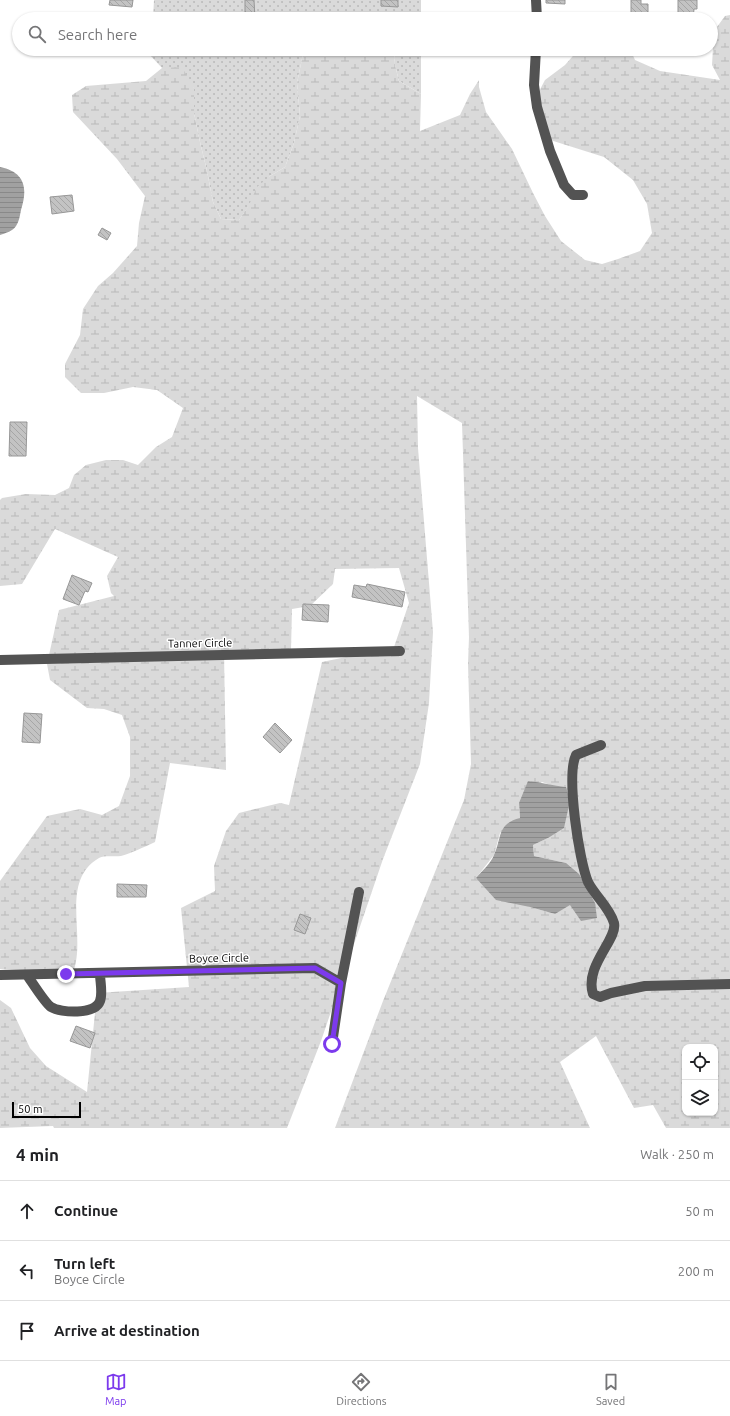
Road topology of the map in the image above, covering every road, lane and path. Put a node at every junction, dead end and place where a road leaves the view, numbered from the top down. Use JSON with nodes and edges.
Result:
{"nodes":[{"id":1,"x":536,"y":0,"type":"edge"},
{"id":2,"x":537,"y":12,"type":"edge"},
{"id":3,"x":536,"y":56,"type":"edge"},
{"id":4,"x":583,"y":195,"type":"dead end"},
{"id":5,"x":400,"y":651,"type":"dead end"},
{"id":6,"x":0,"y":660,"type":"edge"},
{"id":7,"x":601,"y":745,"type":"dead end"},
{"id":8,"x":359,"y":892,"type":"dead end"},
{"id":9,"x":100,"y":973,"type":"junction"},
{"id":10,"x":26,"y":974,"type":"junction"},
{"id":11,"x":0,"y":975,"type":"edge"},
{"id":12,"x":341,"y":983,"type":"junction"},
{"id":13,"x":730,"y":984,"type":"edge"},
{"id":14,"x":332,"y":1044,"type":"dead end"}],
"edges":[{"from":1,"to":2,"type":"street"},
{"from":3,"to":4,"type":"street"},
{"from":5,"to":6,"type":"street","name":"Tanner Circle"},
{"from":7,"to":13,"type":"street"},
{"from":8,"to":12,"type":"street"},
{"from":9,"to":10,"type":"street","name":"Boyce Circle"},
{"from":9,"to":10,"type":"street"},
{"from":9,"to":12,"type":"street","name":"Boyce Circle"},
{"from":10,"to":11,"type":"street","name":"Boyce Circle"},
{"from":12,"to":14,"type":"street"}]}
